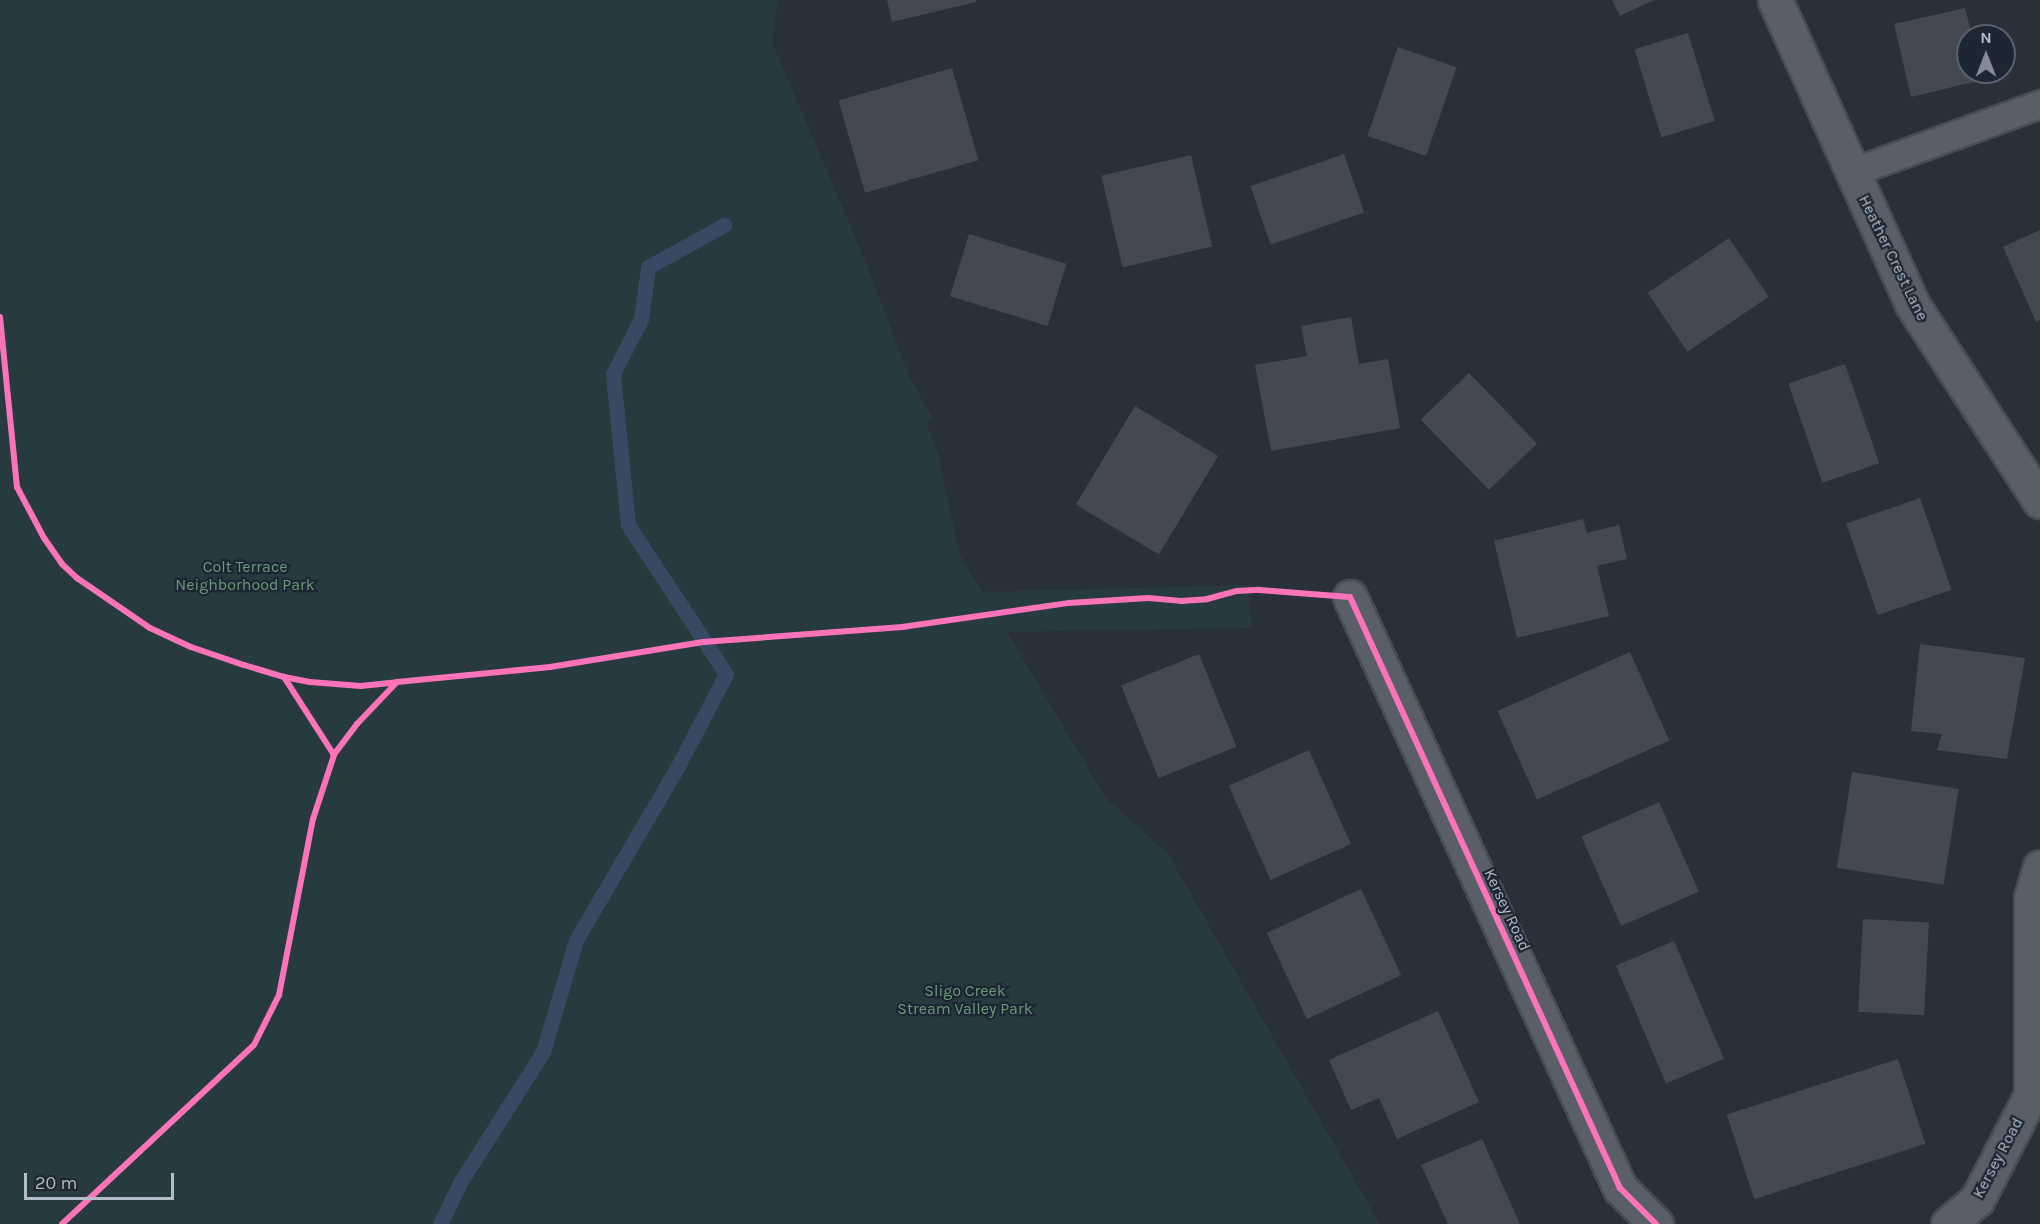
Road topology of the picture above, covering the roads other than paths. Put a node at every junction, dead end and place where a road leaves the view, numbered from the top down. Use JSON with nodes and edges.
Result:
{"nodes":[{"id":1,"x":1775,"y":0,"type":"edge"},
{"id":2,"x":2040,"y":104,"type":"edge"},
{"id":3,"x":1852,"y":172,"type":"junction"},
{"id":4,"x":2040,"y":501,"type":"edge"},
{"id":5,"x":1350,"y":597,"type":"dead end"},
{"id":6,"x":2040,"y":867,"type":"edge"},
{"id":7,"x":1656,"y":1224,"type":"edge"},
{"id":8,"x":1948,"y":1224,"type":"edge"}],
"edges":[{"from":1,"to":3,"type":"street","name":"Heather Crest Lane"},
{"from":2,"to":3,"type":"lane"},
{"from":3,"to":4,"type":"street","name":"Heather Crest Lane"},
{"from":5,"to":7,"type":"street","name":"Kersey Road"},
{"from":6,"to":8,"type":"street","name":"Kersey Road"}]}
